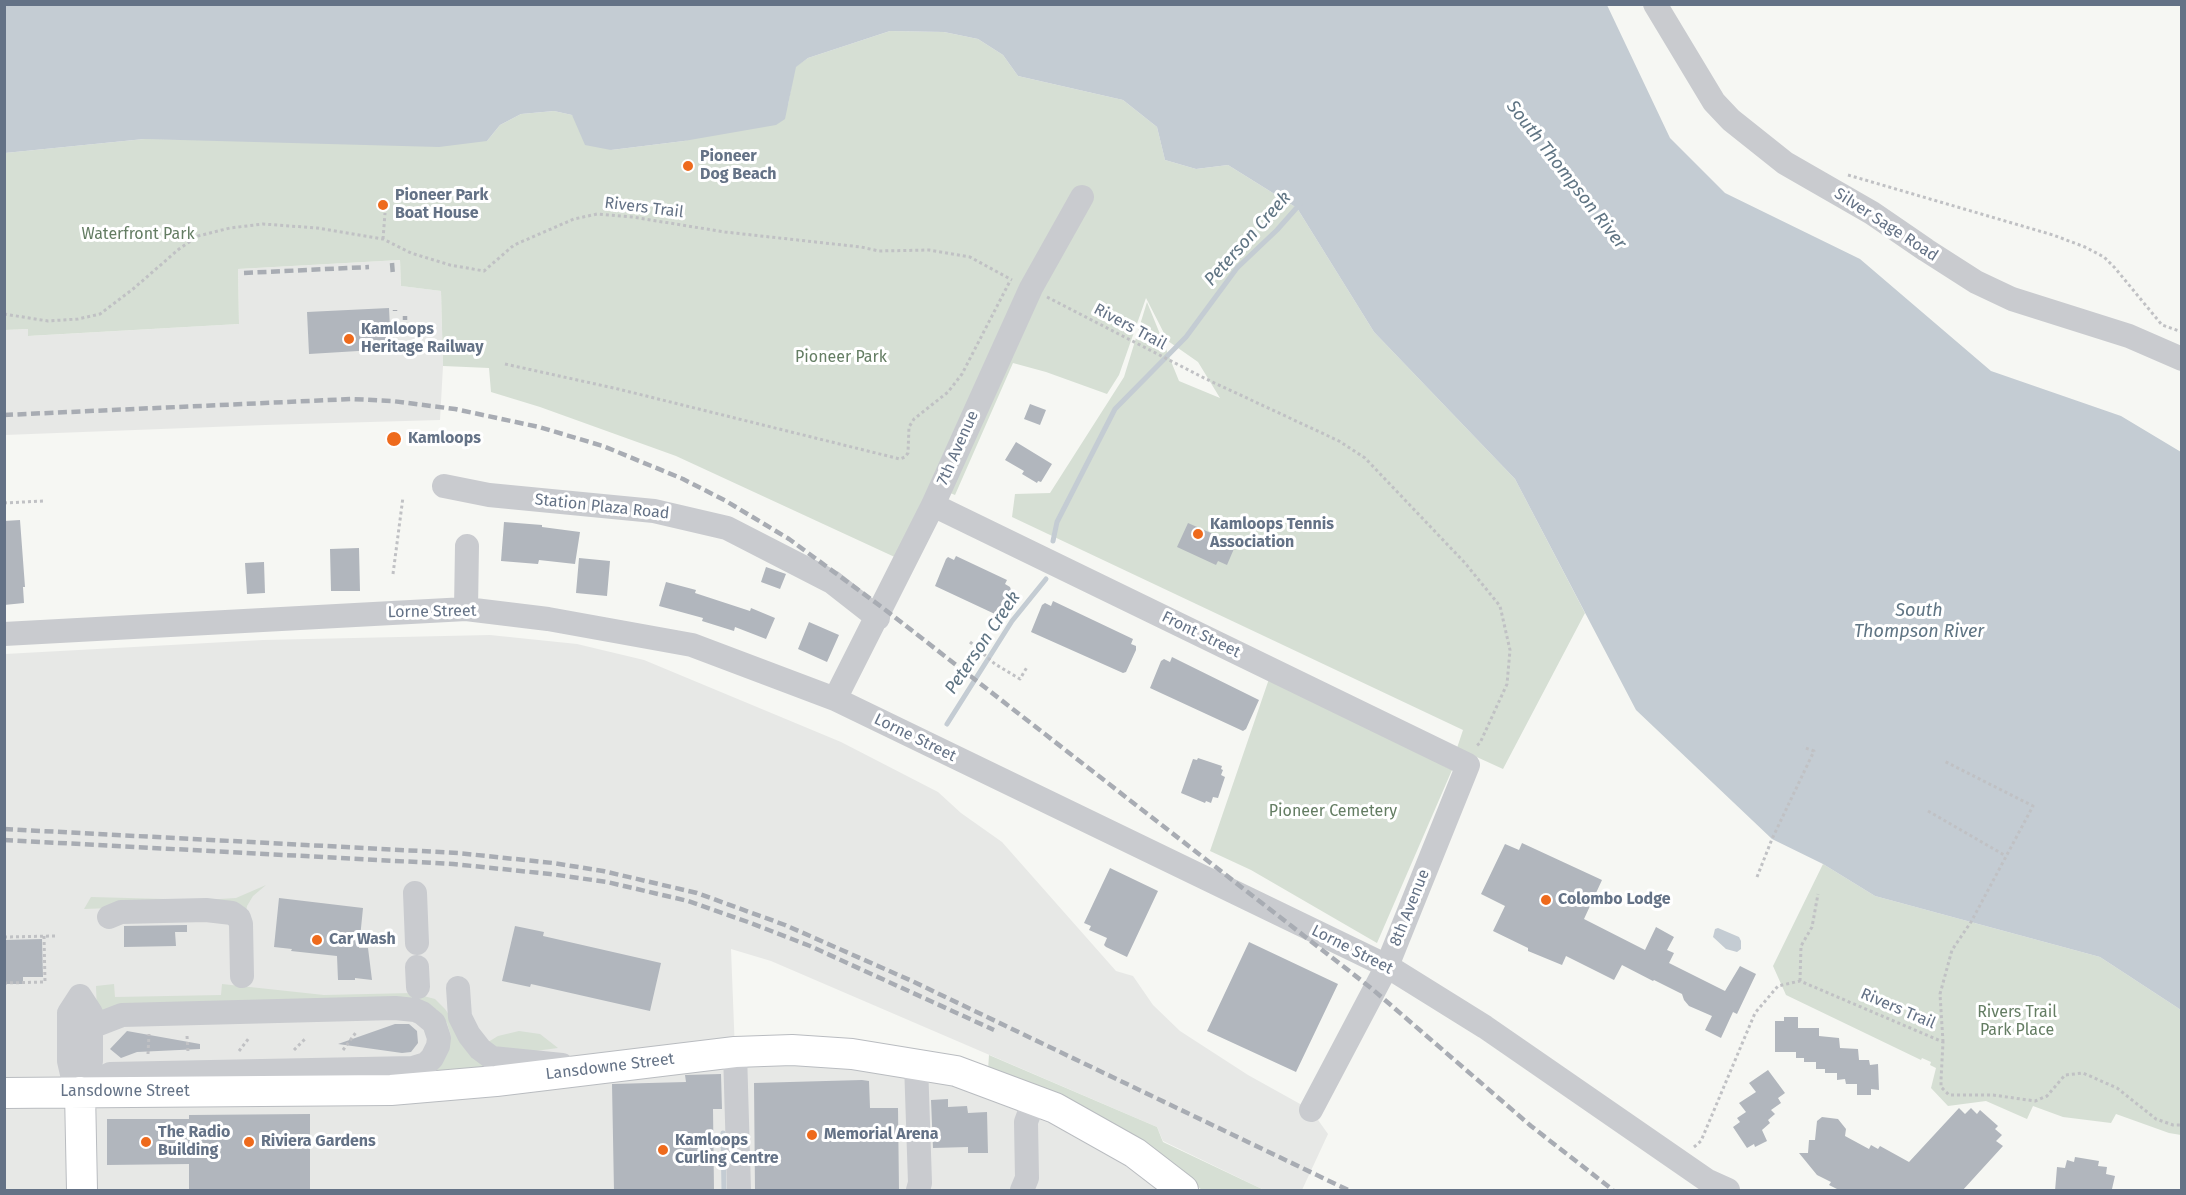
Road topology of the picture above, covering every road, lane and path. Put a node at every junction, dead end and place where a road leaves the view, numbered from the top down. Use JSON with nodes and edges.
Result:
{"nodes":[{"id":1,"x":1655,"y":4,"type":"edge"},
{"id":2,"x":1847,"y":174,"type":"dead end"},
{"id":3,"x":1082,"y":197,"type":"dead end"},
{"id":4,"x":385,"y":213,"type":"dead end"},
{"id":5,"x":383,"y":239,"type":"junction"},
{"id":6,"x":1021,"y":284,"type":"junction"},
{"id":7,"x":4,"y":314,"type":"edge"},
{"id":8,"x":2181,"y":332,"type":"edge"},
{"id":9,"x":2181,"y":359,"type":"edge"},
{"id":10,"x":505,"y":364,"type":"dead end"},
{"id":11,"x":1195,"y":374,"type":"dead end"},
{"id":12,"x":444,"y":486,"type":"dead end"},
{"id":13,"x":403,"y":497,"type":"dead end"},
{"id":14,"x":43,"y":501,"type":"dead end"},
{"id":15,"x":4,"y":503,"type":"edge"},
{"id":16,"x":933,"y":506,"type":"junction"},
{"id":17,"x":467,"y":546,"type":"dead end"},
{"id":18,"x":393,"y":574,"type":"dead end"},
{"id":19,"x":466,"y":609,"type":"junction"},
{"id":20,"x":878,"y":618,"type":"junction"},
{"id":21,"x":4,"y":634,"type":"edge"},
{"id":22,"x":970,"y":642,"type":"dead end"},
{"id":23,"x":1027,"y":667,"type":"dead end"},
{"id":24,"x":836,"y":699,"type":"junction"},
{"id":25,"x":1803,"y":747,"type":"dead end"},
{"id":26,"x":1944,"y":761,"type":"dead end"},
{"id":27,"x":1468,"y":765,"type":"joint"},
{"id":28,"x":1928,"y":811,"type":"dead end"},
{"id":29,"x":2006,"y":856,"type":"junction"},
{"id":30,"x":1757,"y":878,"type":"dead end"},
{"id":31,"x":415,"y":893,"type":"dead end"},
{"id":32,"x":1818,"y":894,"type":"dead end"},
{"id":33,"x":109,"y":917,"type":"dead end"},
{"id":34,"x":44,"y":936,"type":"junction"},
{"id":35,"x":55,"y":936,"type":"dead end"},
{"id":36,"x":4,"y":937,"type":"edge"},
{"id":37,"x":417,"y":966,"type":"dead end"},
{"id":38,"x":1386,"y":966,"type":"junction"},
{"id":39,"x":242,"y":976,"type":"dead end"},
{"id":40,"x":1800,"y":981,"type":"junction"},
{"id":41,"x":4,"y":983,"type":"edge"},
{"id":42,"x":458,"y":988,"type":"dead end"},
{"id":43,"x":91,"y":1027,"type":"junction"},
{"id":44,"x":149,"y":1030,"type":"dead end"},
{"id":45,"x":357,"y":1031,"type":"dead end"},
{"id":46,"x":187,"y":1036,"type":"dead end"},
{"id":47,"x":249,"y":1038,"type":"dead end"},
{"id":48,"x":306,"y":1038,"type":"dead end"},
{"id":49,"x":1943,"y":1042,"type":"junction"},
{"id":50,"x":342,"y":1051,"type":"dead end"},
{"id":51,"x":188,"y":1052,"type":"dead end"},
{"id":52,"x":238,"y":1052,"type":"dead end"},
{"id":53,"x":293,"y":1052,"type":"dead end"},
{"id":54,"x":735,"y":1052,"type":"junction"},
{"id":55,"x":148,"y":1059,"type":"dead end"},
{"id":56,"x":916,"y":1063,"type":"junction"},
{"id":57,"x":591,"y":1068,"type":"junction"},
{"id":58,"x":80,"y":1092,"type":"junction"},
{"id":59,"x":4,"y":1093,"type":"edge"},
{"id":60,"x":1034,"y":1100,"type":"junction"},
{"id":61,"x":1311,"y":1110,"type":"dead end"},
{"id":62,"x":2181,"y":1125,"type":"edge"},
{"id":63,"x":1701,"y":1141,"type":"dead end"},
{"id":64,"x":82,"y":1191,"type":"edge"},
{"id":65,"x":739,"y":1191,"type":"edge"},
{"id":66,"x":918,"y":1191,"type":"edge"},
{"id":67,"x":1022,"y":1191,"type":"edge"},
{"id":68,"x":1183,"y":1191,"type":"edge"},
{"id":69,"x":1728,"y":1191,"type":"edge"}],
"edges":[{"from":1,"to":9,"type":"street","name":"Silver Sage Road"},
{"from":2,"to":8,"type":"path"},
{"from":3,"to":6,"type":"street","name":"7th Avenue"},
{"from":4,"to":5,"type":"path"},
{"from":5,"to":6,"type":"path","name":"Rivers Trail"},
{"from":5,"to":7,"type":"path","name":"Rivers Trail"},
{"from":6,"to":10,"type":"path"},
{"from":6,"to":11,"type":"path","name":"Rivers Trail"},
{"from":6,"to":16,"type":"street","name":"7th Avenue"},
{"from":12,"to":20,"type":"street","name":"Station Plaza Road"},
{"from":13,"to":18,"type":"path"},
{"from":14,"to":15,"type":"path"},
{"from":16,"to":20,"type":"street","name":"7th Avenue"},
{"from":16,"to":27,"type":"street","name":"Front Street"},
{"from":17,"to":19,"type":"street"},
{"from":19,"to":21,"type":"street","name":"Lorne Street"},
{"from":19,"to":24,"type":"street","name":"Lorne Street"},
{"from":20,"to":24,"type":"street","name":"7th Avenue"},
{"from":22,"to":23,"type":"path"},
{"from":24,"to":38,"type":"street","name":"Lorne Street"},
{"from":25,"to":30,"type":"path"},
{"from":26,"to":29,"type":"path"},
{"from":27,"to":38,"type":"street","name":"8th Avenue"},
{"from":28,"to":29,"type":"path"},
{"from":29,"to":49,"type":"path"},
{"from":31,"to":37,"type":"street"},
{"from":32,"to":40,"type":"path"},
{"from":33,"to":39,"type":"street"},
{"from":34,"to":35,"type":"path"},
{"from":34,"to":36,"type":"path"},
{"from":34,"to":41,"type":"path"},
{"from":38,"to":61,"type":"street","name":"8th Avenue"},
{"from":38,"to":69,"type":"street","name":"Lorne Street"},
{"from":40,"to":49,"type":"path","name":"Rivers Trail"},
{"from":40,"to":63,"type":"path"},
{"from":42,"to":57,"type":"street"},
{"from":43,"to":58,"type":"street"},
{"from":43,"to":58,"type":"street"},
{"from":43,"to":58,"type":"street"},
{"from":44,"to":55,"type":"path"},
{"from":45,"to":50,"type":"path"},
{"from":46,"to":51,"type":"path"},
{"from":47,"to":52,"type":"path"},
{"from":48,"to":53,"type":"path"},
{"from":49,"to":62,"type":"path","name":"Rivers Trail"},
{"from":54,"to":56,"type":"main road","name":"Lansdowne Street"},
{"from":54,"to":57,"type":"main road","name":"Lansdowne Street"},
{"from":54,"to":65,"type":"street"},
{"from":56,"to":60,"type":"main road","name":"Lansdowne Street"},
{"from":56,"to":66,"type":"street"},
{"from":57,"to":58,"type":"main road","name":"Lansdowne Street"},
{"from":58,"to":59,"type":"main road","name":"Lansdowne Street"},
{"from":58,"to":64,"type":"main road"},
{"from":60,"to":67,"type":"street"},
{"from":60,"to":68,"type":"main road","name":"Lansdowne Street"}]}
